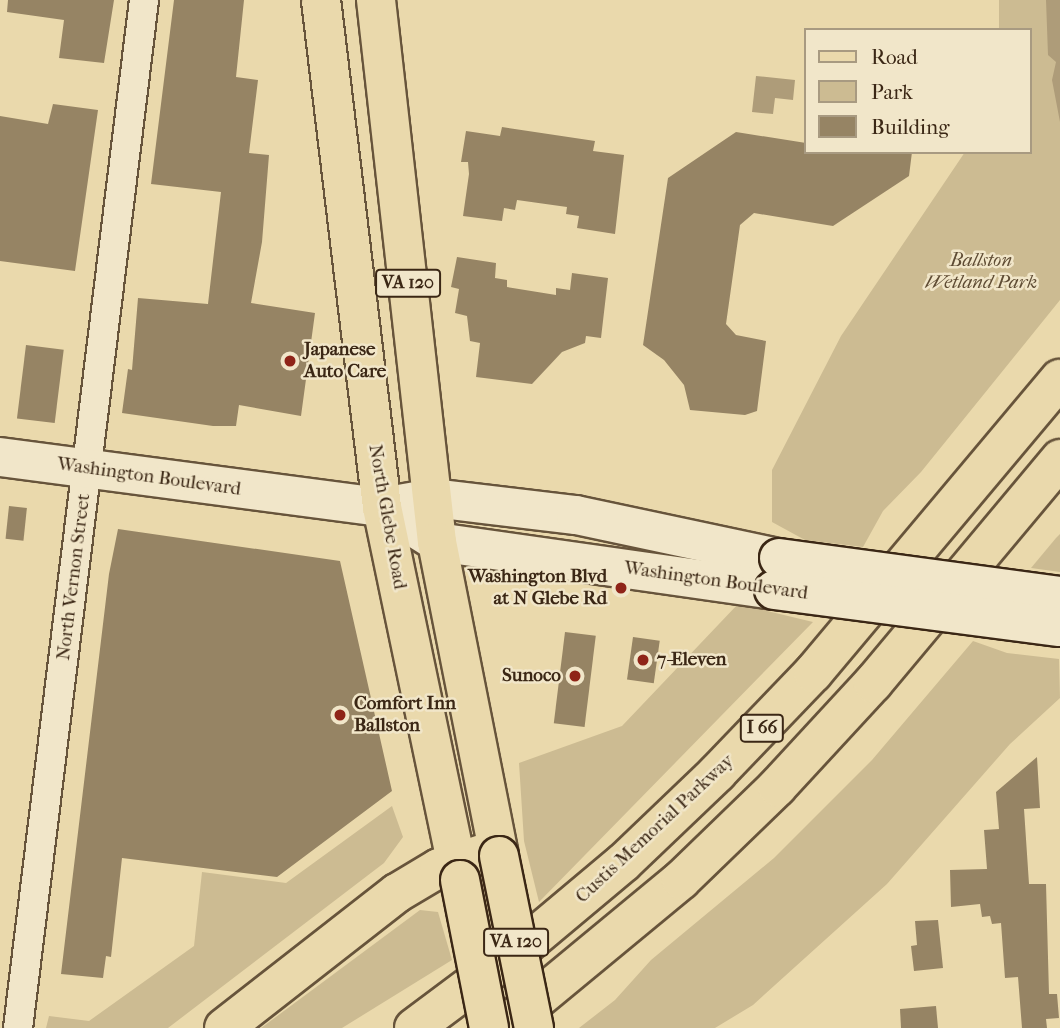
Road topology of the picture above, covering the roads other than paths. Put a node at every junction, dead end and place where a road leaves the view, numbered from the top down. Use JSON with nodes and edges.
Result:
{"nodes":[{"id":1,"x":144,"y":0,"type":"edge"},
{"id":2,"x":321,"y":0,"type":"edge"},
{"id":3,"x":376,"y":0,"type":"edge"},
{"id":4,"x":1060,"y":379,"type":"edge"},
{"id":5,"x":0,"y":457,"type":"edge"},
{"id":6,"x":1060,"y":459,"type":"edge"},
{"id":7,"x":87,"y":468,"type":"junction"},
{"id":8,"x":433,"y":498,"type":"junction"},
{"id":9,"x":382,"y":507,"type":"junction"},
{"id":10,"x":437,"y":542,"type":"junction"},
{"id":11,"x":776,"y":574,"type":"junction"},
{"id":12,"x":1060,"y":596,"type":"edge"},
{"id":13,"x":1060,"y":626,"type":"edge"},
{"id":14,"x":498,"y":852,"type":"junction"},
{"id":15,"x":458,"y":871,"type":"junction"},
{"id":16,"x":18,"y":1028,"type":"edge"},
{"id":17,"x":224,"y":1028,"type":"edge"},
{"id":18,"x":414,"y":1028,"type":"edge"},
{"id":19,"x":489,"y":1028,"type":"edge"},
{"id":20,"x":502,"y":1028,"type":"edge"},
{"id":21,"x":534,"y":1028,"type":"edge"}],
"edges":[{"from":1,"to":7,"type":"street","name":"North Vernon Street"},
{"from":2,"to":9,"type":"main road","name":"North Glebe Road","number":"VA 120"},
{"from":3,"to":8,"type":"main road","number":"VA 120"},
{"from":4,"to":18,"type":"main road","name":"Custis Memorial Parkway","number":"I 66"},
{"from":5,"to":7,"type":"main road","name":"Washington Boulevard"},
{"from":6,"to":20,"type":"main road","number":"I 66"},
{"from":7,"to":9,"type":"main road","name":"Washington Boulevard"},
{"from":7,"to":16,"type":"street","name":"North Vernon Street"},
{"from":8,"to":9,"type":"main road","name":"Washington Boulevard"},
{"from":8,"to":10,"type":"main road","number":"VA 120"},
{"from":8,"to":11,"type":"main road","name":"Washington Boulevard"},
{"from":9,"to":10,"type":"main road","name":"Washington Boulevard"},
{"from":9,"to":15,"type":"main road","name":"North Glebe Road","number":"VA 120"},
{"from":10,"to":11,"type":"main road","name":"Washington Boulevard"},
{"from":10,"to":14,"type":"main road","number":"VA 120"},
{"from":11,"to":12,"type":"main road","name":"Washington Boulevard","bridge":true},
{"from":11,"to":13,"type":"main road","name":"Washington Boulevard","bridge":true},
{"from":14,"to":15,"type":"main road"},
{"from":14,"to":21,"type":"main road","number":"VA 120","bridge":true},
{"from":15,"to":17,"type":"main road"},
{"from":15,"to":19,"type":"main road","name":"North Glebe Road","number":"VA 120","bridge":true}]}
